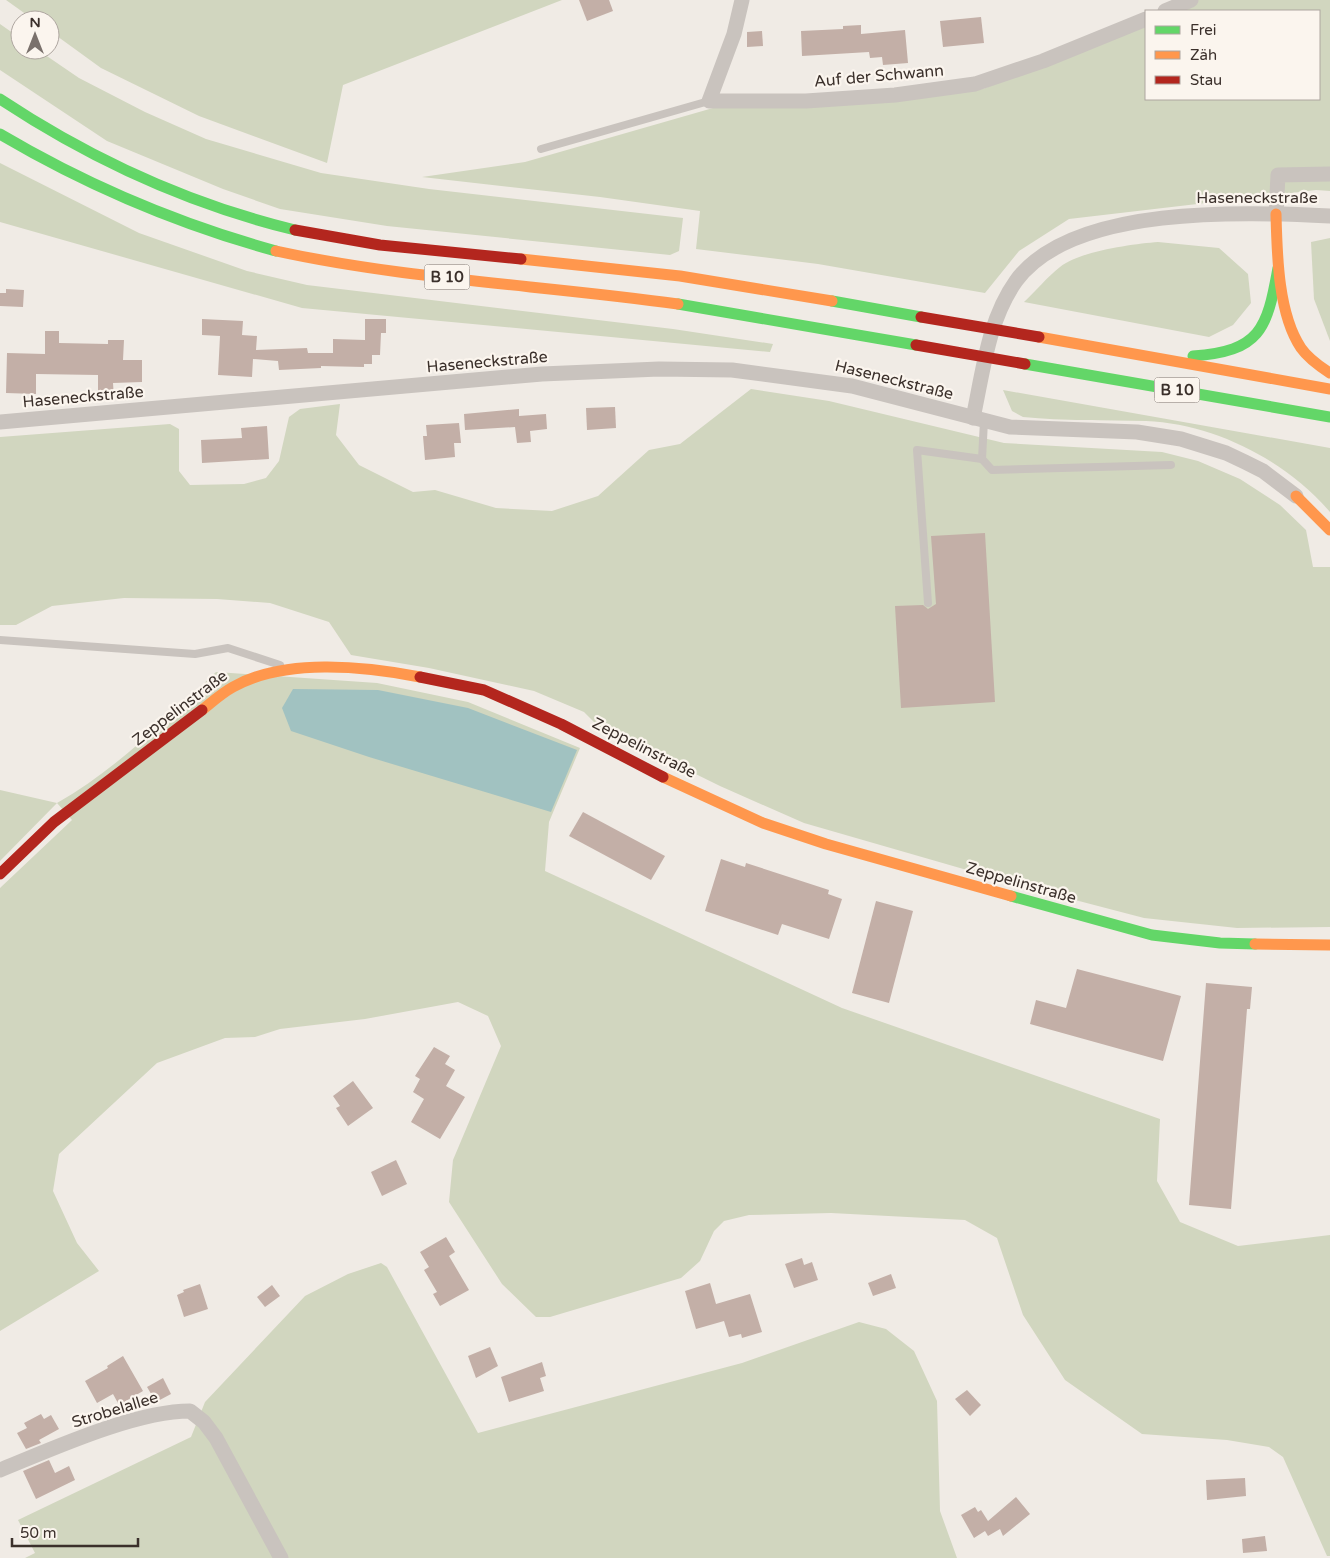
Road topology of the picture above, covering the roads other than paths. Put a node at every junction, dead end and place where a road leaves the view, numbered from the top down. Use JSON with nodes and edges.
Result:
{"nodes":[{"id":1,"x":742,"y":0,"type":"edge"},
{"id":2,"x":1191,"y":0,"type":"edge"},
{"id":3,"x":1167,"y":10,"type":"edge"},
{"id":4,"x":1145,"y":19,"type":"edge"},
{"id":5,"x":0,"y":99,"type":"edge"},
{"id":6,"x":709,"y":101,"type":"junction"},
{"id":7,"x":0,"y":134,"type":"edge"},
{"id":8,"x":541,"y":149,"type":"dead end"},
{"id":9,"x":1330,"y":174,"type":"edge"},
{"id":10,"x":1276,"y":214,"type":"junction"},
{"id":11,"x":1330,"y":216,"type":"edge"},
{"id":12,"x":1278,"y":268,"type":"junction"},
{"id":13,"x":1153,"y":357,"type":"junction"},
{"id":14,"x":1330,"y":374,"type":"edge"},
{"id":15,"x":1330,"y":389,"type":"edge"},
{"id":16,"x":1330,"y":418,"type":"edge"},
{"id":17,"x":978,"y":419,"type":"junction"},
{"id":18,"x":0,"y":422,"type":"edge"},
{"id":19,"x":982,"y":460,"type":"junction"},
{"id":20,"x":1171,"y":465,"type":"dead end"},
{"id":21,"x":1296,"y":496,"type":"joint"},
{"id":22,"x":1330,"y":530,"type":"edge"},
{"id":23,"x":928,"y":603,"type":"dead end"},
{"id":24,"x":0,"y":640,"type":"edge"},
{"id":25,"x":294,"y":670,"type":"junction"},
{"id":26,"x":0,"y":874,"type":"edge"},
{"id":27,"x":1330,"y":945,"type":"edge"},
{"id":28,"x":0,"y":1470,"type":"edge"},
{"id":29,"x":282,"y":1558,"type":"edge"}],
"edges":[{"from":1,"to":6,"type":"street"},
{"from":2,"to":3,"type":"street"},
{"from":4,"to":6,"type":"street","name":"Auf der Schwann"},
{"from":5,"to":13,"type":"main road","number":"B 10","bridge":true},
{"from":6,"to":8,"type":"lane"},
{"from":7,"to":16,"type":"main road","number":"B 10","bridge":true},
{"from":9,"to":10,"type":"street"},
{"from":10,"to":11,"type":"street","name":"Haseneckstraße"},
{"from":10,"to":12,"type":"main road"},
{"from":10,"to":17,"type":"street","name":"Haseneckstraße"},
{"from":12,"to":13,"type":"main road"},
{"from":12,"to":14,"type":"main road"},
{"from":13,"to":15,"type":"main road","number":"B 10"},
{"from":17,"to":18,"type":"street","name":"Haseneckstraße"},
{"from":17,"to":19,"type":"lane"},
{"from":17,"to":21,"type":"street","name":"Haseneckstraße"},
{"from":19,"to":20,"type":"lane"},
{"from":19,"to":23,"type":"lane"},
{"from":21,"to":22,"type":"main road"},
{"from":24,"to":25,"type":"lane"},
{"from":25,"to":26,"type":"main road","name":"Zeppelinstraße"},
{"from":25,"to":27,"type":"main road","name":"Zeppelinstraße"},
{"from":28,"to":29,"type":"street","name":"Strobelallee"}]}
